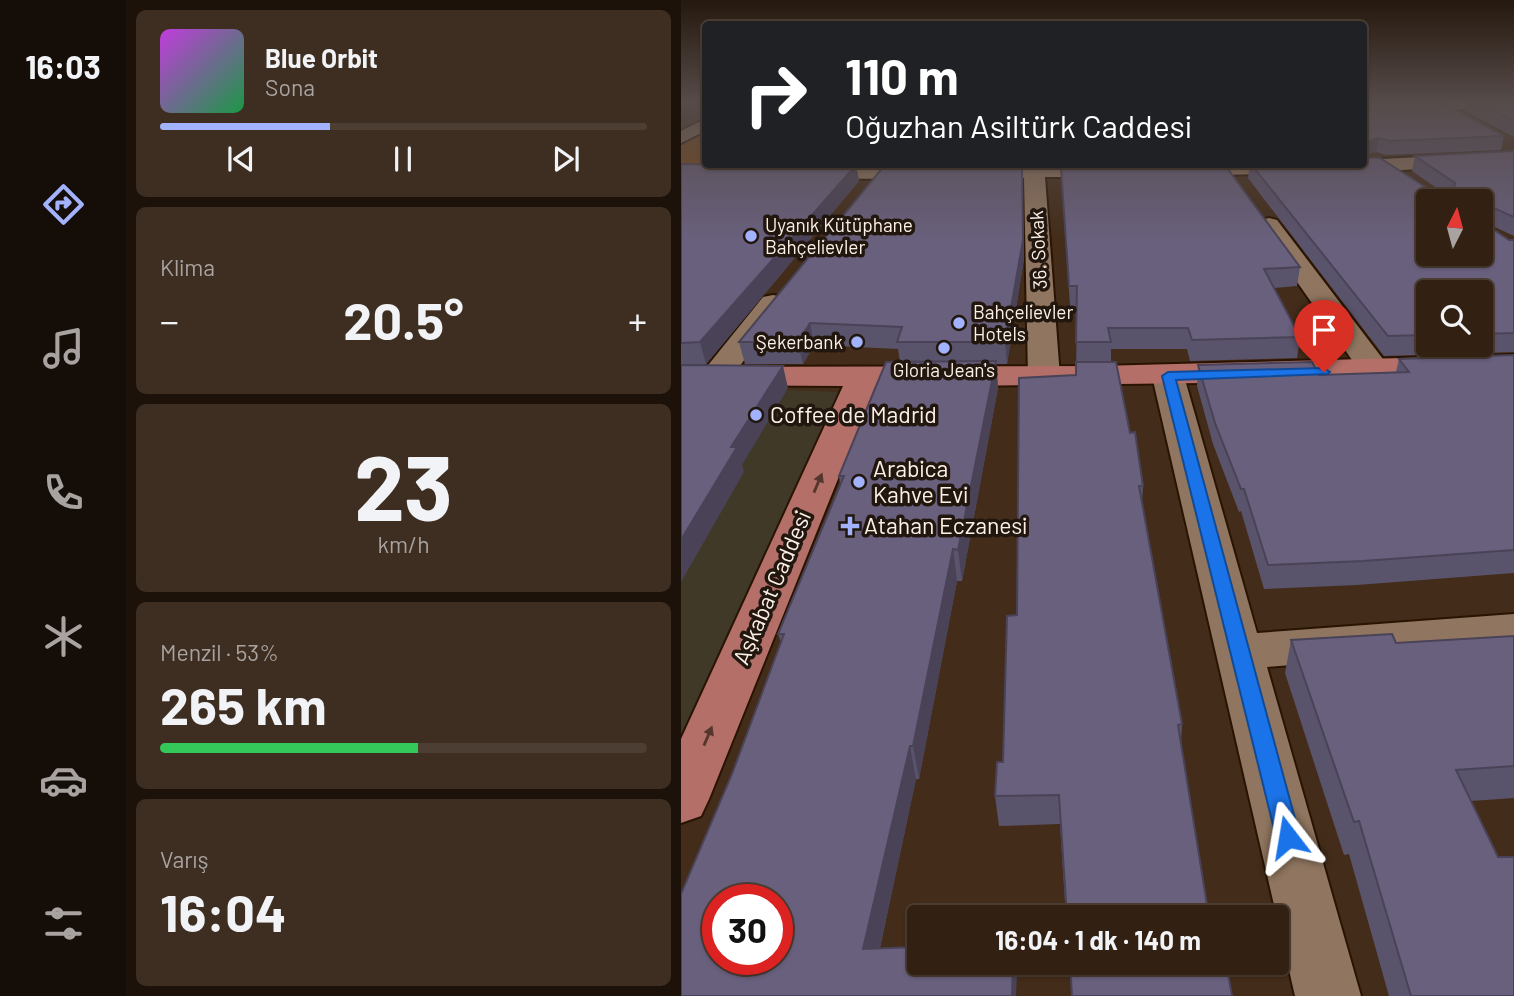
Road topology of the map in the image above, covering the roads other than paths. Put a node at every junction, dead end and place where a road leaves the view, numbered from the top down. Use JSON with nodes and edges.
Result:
{"nodes":[{"id":1,"x":1510,"y":149,"type":"edge"},
{"id":2,"x":1367,"y":155,"type":"edge"},
{"id":3,"x":1367,"y":165,"type":"edge"},
{"id":4,"x":1383,"y":165,"type":"junction"},
{"id":5,"x":1034,"y":168,"type":"edge"},
{"id":6,"x":1267,"y":168,"type":"edge"},
{"id":7,"x":1228,"y":169,"type":"junction"},
{"id":8,"x":1162,"y":170,"type":"edge"},
{"id":9,"x":1136,"y":171,"type":"edge"},
{"id":10,"x":790,"y":172,"type":"edge"},
{"id":11,"x":880,"y":173,"type":"junction"},
{"id":12,"x":1417,"y":187,"type":"edge"},
{"id":13,"x":864,"y":193,"type":"edge"},
{"id":14,"x":789,"y":284,"type":"edge"},
{"id":15,"x":1514,"y":364,"type":"edge"},
{"id":16,"x":1375,"y":370,"type":"junction"},
{"id":17,"x":681,"y":376,"type":"edge"},
{"id":18,"x":716,"y":376,"type":"junction"},
{"id":19,"x":1168,"y":376,"type":"junction"},
{"id":20,"x":1044,"y":377,"type":"junction"},
{"id":21,"x":863,"y":378,"type":"junction"},
{"id":22,"x":1514,"y":630,"type":"edge"},
{"id":23,"x":1241,"y":652,"type":"junction"},
{"id":24,"x":681,"y":799,"type":"edge"},
{"id":25,"x":1328,"y":996,"type":"edge"}],
"edges":[{"from":1,"to":4,"type":"street"},
{"from":2,"to":4,"type":"street"},
{"from":3,"to":4,"type":"street"},
{"from":4,"to":12,"type":"street"},
{"from":5,"to":9,"type":"street"},
{"from":5,"to":11,"type":"street"},
{"from":5,"to":20,"type":"street","name":"36. Sokak"},
{"from":6,"to":7,"type":"street"},
{"from":7,"to":8,"type":"street"},
{"from":7,"to":16,"type":"street"},
{"from":10,"to":11,"type":"street"},
{"from":11,"to":13,"type":"street"},
{"from":14,"to":18,"type":"street"},
{"from":15,"to":16,"type":"main road"},
{"from":16,"to":19,"type":"main road"},
{"from":17,"to":18,"type":"main road"},
{"from":18,"to":21,"type":"main road"},
{"from":19,"to":20,"type":"main road"},
{"from":19,"to":23,"type":"street"},
{"from":20,"to":21,"type":"main road"},
{"from":24,"to":21,"type":"main road","name":"Aşkabat Caddesi","one_way":true},
{"from":22,"to":23,"type":"street"},
{"from":23,"to":25,"type":"street"}]}
